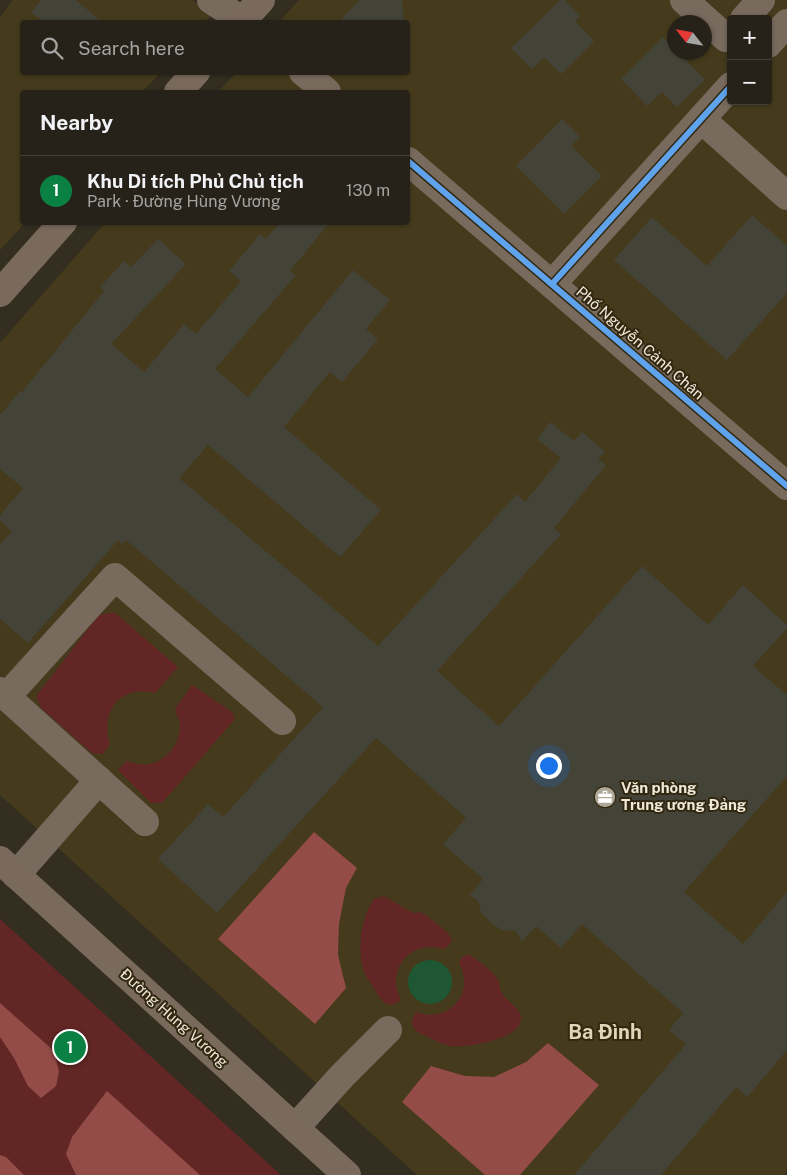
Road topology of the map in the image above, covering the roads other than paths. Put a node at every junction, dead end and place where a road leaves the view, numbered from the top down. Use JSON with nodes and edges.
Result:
{"nodes":[{"id":1,"x":211,"y":0,"type":"edge"},
{"id":2,"x":261,"y":0,"type":"edge"},
{"id":3,"x":684,"y":0,"type":"edge"},
{"id":4,"x":761,"y":0,"type":"edge"},
{"id":5,"x":748,"y":15,"type":"edge"},
{"id":6,"x":240,"y":20,"type":"edge"},
{"id":7,"x":245,"y":20,"type":"edge"},
{"id":8,"x":787,"y":23,"type":"edge"},
{"id":9,"x":727,"y":37,"type":"edge"},
{"id":10,"x":772,"y":40,"type":"edge"},
{"id":11,"x":193,"y":75,"type":"edge"},
{"id":12,"x":306,"y":75,"type":"edge"},
{"id":13,"x":180,"y":90,"type":"edge"},
{"id":14,"x":324,"y":90,"type":"edge"},
{"id":15,"x":727,"y":90,"type":"edge"},
{"id":16,"x":701,"y":119,"type":"junction"},
{"id":17,"x":410,"y":163,"type":"edge"},
{"id":18,"x":787,"y":196,"type":"edge"},
{"id":19,"x":60,"y":225,"type":"edge"},
{"id":20,"x":552,"y":284,"type":"junction"},
{"id":21,"x":0,"y":293,"type":"edge"},
{"id":22,"x":787,"y":486,"type":"edge"},
{"id":23,"x":3,"y":694,"type":"edge"},
{"id":24,"x":282,"y":721,"type":"dead end"},
{"id":25,"x":99,"y":780,"type":"junction"},
{"id":26,"x":145,"y":822,"type":"dead end"},
{"id":27,"x":8,"y":868,"type":"edge"},
{"id":28,"x":388,"y":1030,"type":"dead end"},
{"id":29,"x":295,"y":1128,"type":"junction"},
{"id":30,"x":347,"y":1175,"type":"edge"}],
"edges":[{"from":1,"to":6,"type":"street"},
{"from":2,"to":7,"type":"main road"},
{"from":3,"to":9,"type":"street"},
{"from":4,"to":5,"type":"street"},
{"from":8,"to":10,"type":"street"},
{"from":11,"to":13,"type":"main road"},
{"from":12,"to":14,"type":"street"},
{"from":15,"to":16,"type":"street"},
{"from":16,"to":18,"type":"street"},
{"from":16,"to":20,"type":"street"},
{"from":17,"to":20,"type":"street","name":"Phố Nguyễn Cảnh Chân"},
{"from":19,"to":21,"type":"main road"},
{"from":20,"to":22,"type":"street","name":"Phố Nguyễn Cảnh Chân"},
{"from":23,"to":24,"type":"street"},
{"from":23,"to":25,"type":"street"},
{"from":25,"to":26,"type":"street"},
{"from":25,"to":27,"type":"street"},
{"from":27,"to":29,"type":"main road","name":"Đường Hùng Vương"},
{"from":28,"to":29,"type":"street"},
{"from":29,"to":30,"type":"main road","name":"Đường Hùng Vương"}]}
